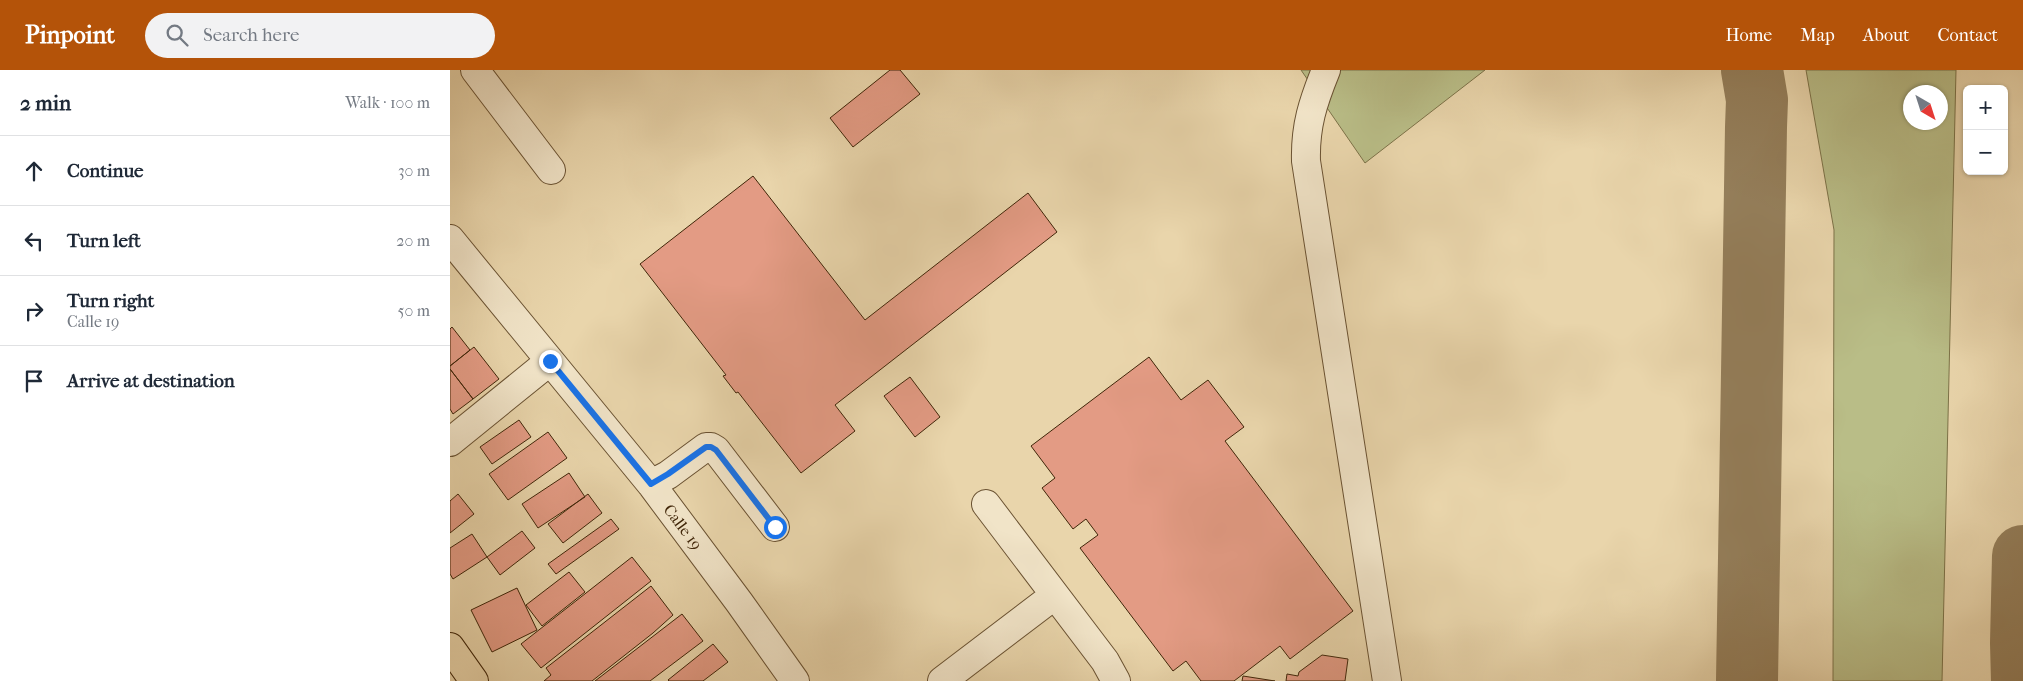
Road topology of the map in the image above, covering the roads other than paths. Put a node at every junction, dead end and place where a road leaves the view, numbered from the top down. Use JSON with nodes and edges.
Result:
{"nodes":[{"id":1,"x":475,"y":70,"type":"edge"},
{"id":2,"x":1326,"y":70,"type":"edge"},
{"id":3,"x":551,"y":170,"type":"dead end"},
{"id":4,"x":450,"y":240,"type":"edge"},
{"id":5,"x":550,"y":361,"type":"junction"},
{"id":6,"x":450,"y":442,"type":"edge"},
{"id":7,"x":651,"y":484,"type":"junction"},
{"id":8,"x":986,"y":504,"type":"dead end"},
{"id":9,"x":775,"y":527,"type":"dead end"},
{"id":10,"x":1055,"y":595,"type":"junction"},
{"id":11,"x":450,"y":647,"type":"edge"},
{"id":12,"x":474,"y":681,"type":"edge"},
{"id":13,"x":795,"y":681,"type":"edge"},
{"id":14,"x":942,"y":681,"type":"edge"},
{"id":15,"x":1116,"y":681,"type":"edge"},
{"id":16,"x":1387,"y":681,"type":"edge"}],
"edges":[{"from":1,"to":3,"type":"street"},
{"from":2,"to":16,"type":"street"},
{"from":4,"to":5,"type":"street","name":"Calle 19"},
{"from":5,"to":6,"type":"street"},
{"from":5,"to":7,"type":"street","name":"Calle 19"},
{"from":7,"to":9,"type":"street"},
{"from":7,"to":13,"type":"street","name":"Calle 19"},
{"from":8,"to":10,"type":"street"},
{"from":10,"to":14,"type":"street"},
{"from":10,"to":15,"type":"street"},
{"from":11,"to":12,"type":"highway"}]}
